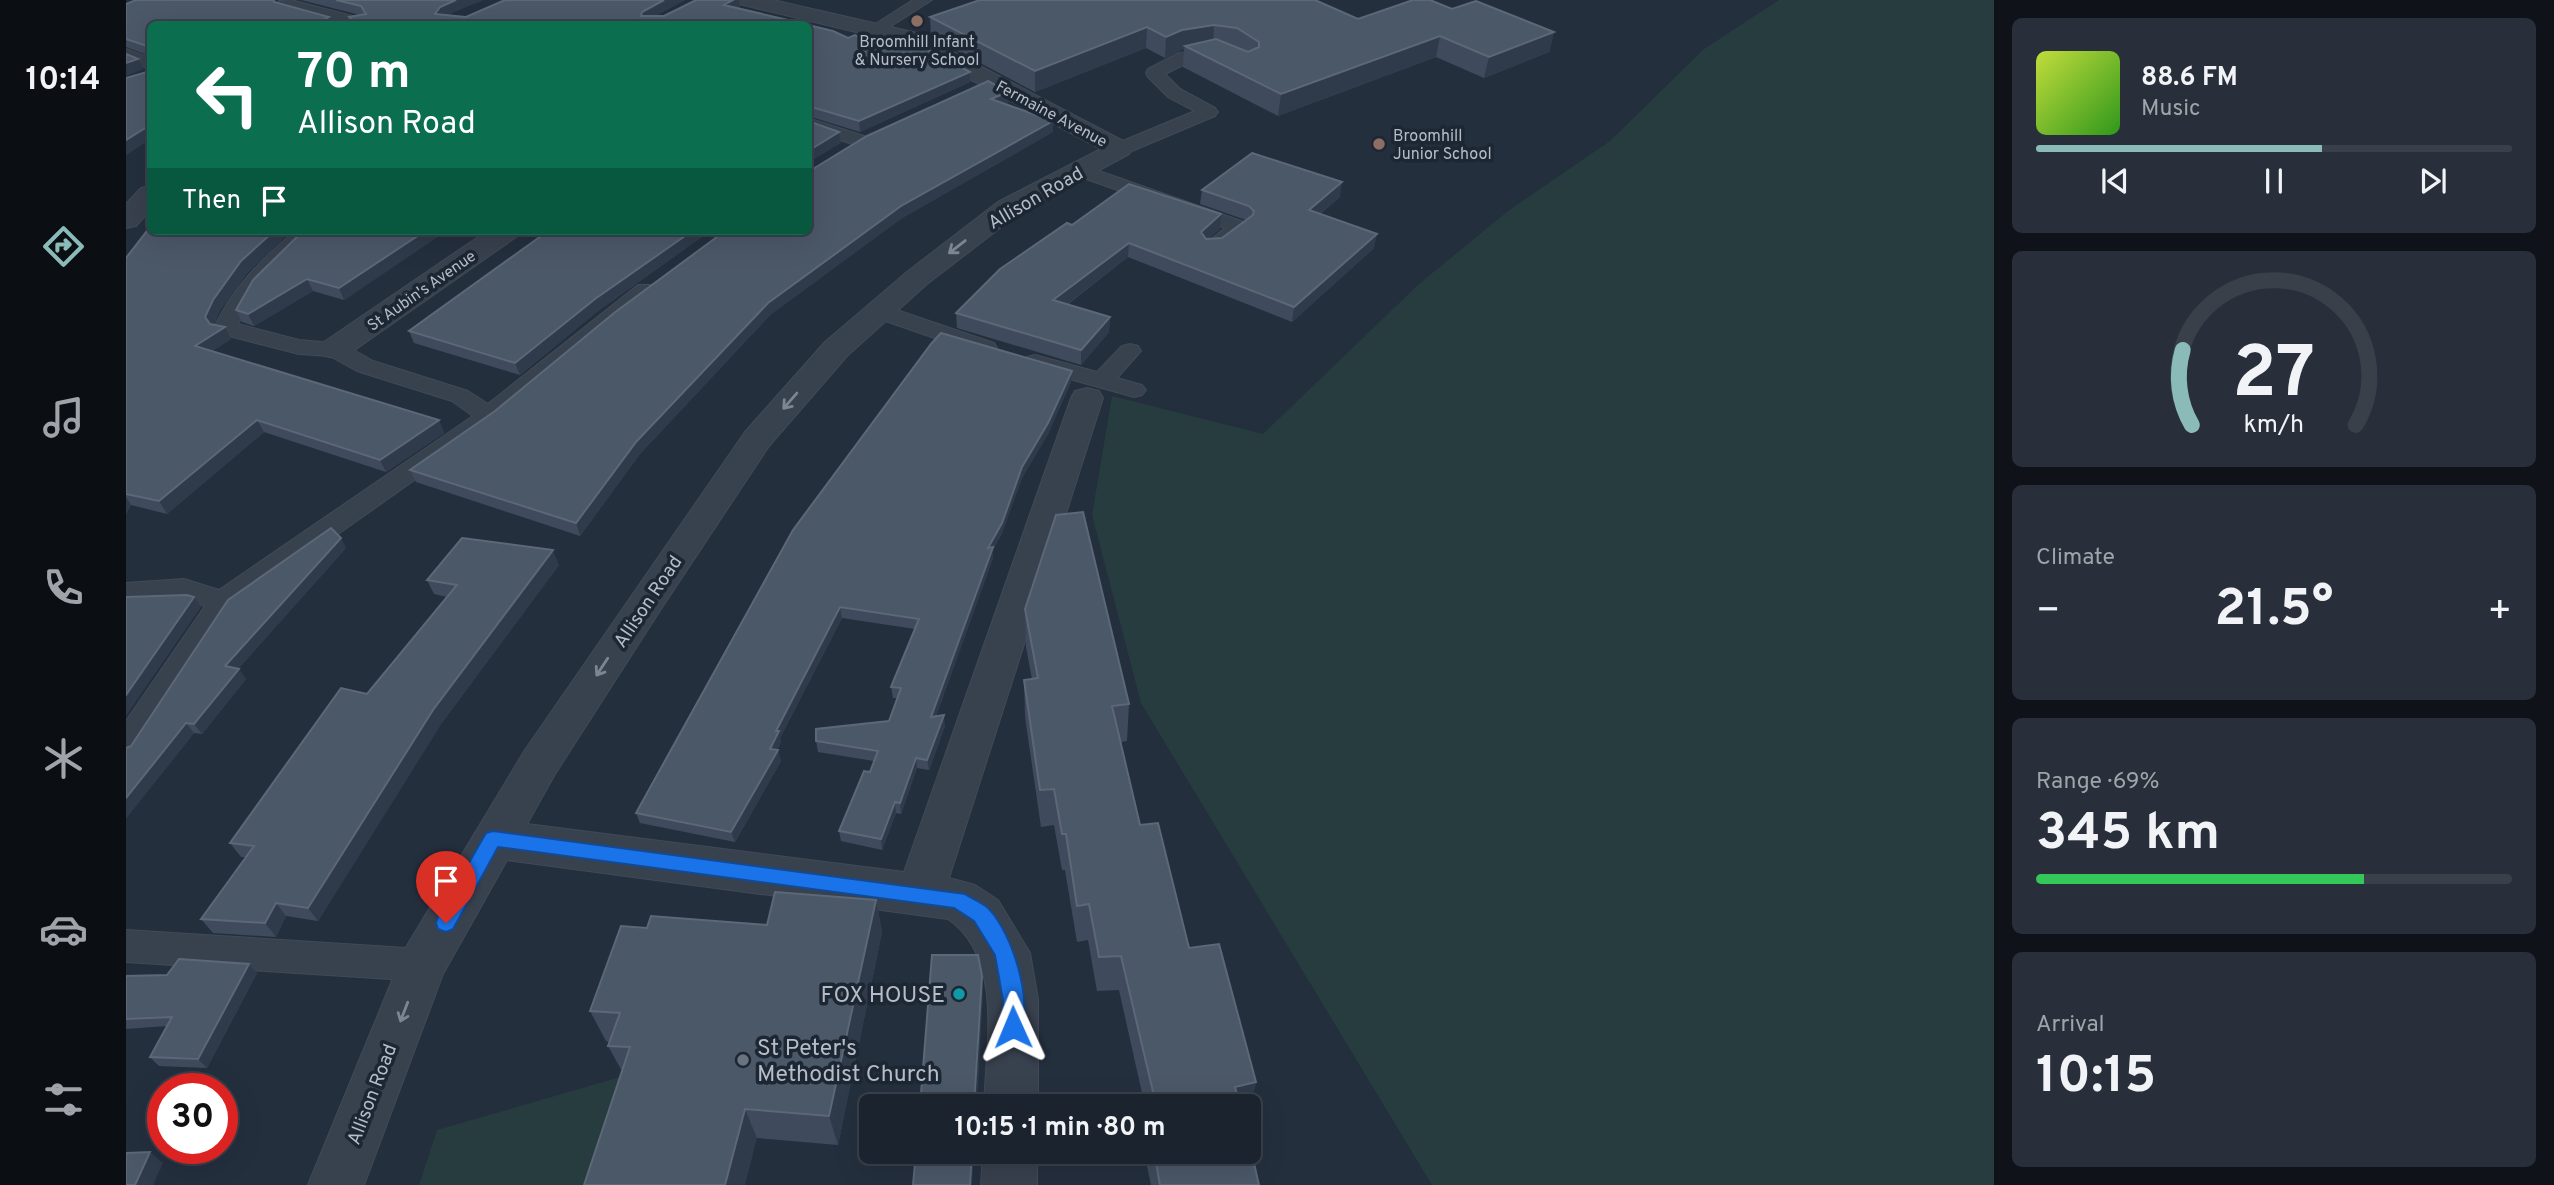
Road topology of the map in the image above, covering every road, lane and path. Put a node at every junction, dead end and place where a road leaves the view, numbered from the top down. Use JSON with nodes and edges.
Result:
{"nodes":[{"id":1,"x":746,"y":0,"type":"edge"},
{"id":2,"x":924,"y":0,"type":"edge"},
{"id":3,"x":286,"y":5,"type":"edge"},
{"id":4,"x":345,"y":21,"type":"edge"},
{"id":5,"x":848,"y":25,"type":"junction"},
{"id":6,"x":874,"y":30,"type":"junction"},
{"id":7,"x":818,"y":42,"type":"edge"},
{"id":8,"x":126,"y":54,"type":"edge"},
{"id":9,"x":1236,"y":59,"type":"edge"},
{"id":10,"x":147,"y":63,"type":"edge"},
{"id":11,"x":991,"y":81,"type":"junction"},
{"id":12,"x":966,"y":92,"type":"edge"},
{"id":13,"x":812,"y":124,"type":"edge"},
{"id":14,"x":883,"y":131,"type":"edge"},
{"id":15,"x":861,"y":141,"type":"junction"},
{"id":16,"x":1120,"y":149,"type":"junction"},
{"id":17,"x":840,"y":155,"type":"edge"},
{"id":18,"x":1079,"y":170,"type":"junction"},
{"id":19,"x":302,"y":235,"type":"edge"},
{"id":20,"x":500,"y":235,"type":"edge"},
{"id":21,"x":1212,"y":247,"type":"edge"},
{"id":22,"x":662,"y":278,"type":"edge"},
{"id":23,"x":879,"y":311,"type":"junction"},
{"id":24,"x":335,"y":349,"type":"junction"},
{"id":25,"x":1130,"y":351,"type":"dead end"},
{"id":26,"x":1094,"y":389,"type":"junction"},
{"id":27,"x":1134,"y":390,"type":"dead end"},
{"id":28,"x":489,"y":415,"type":"junction"},
{"id":29,"x":126,"y":593,"type":"edge"},
{"id":30,"x":223,"y":601,"type":"junction"},
{"id":31,"x":126,"y":746,"type":"edge"},
{"id":32,"x":493,"y":839,"type":"junction"},
{"id":33,"x":920,"y":895,"type":"junction"},
{"id":34,"x":126,"y":946,"type":"edge"},
{"id":35,"x":422,"y":965,"type":"junction"},
{"id":36,"x":1011,"y":1094,"type":"edge"},
{"id":37,"x":1010,"y":1164,"type":"edge"},
{"id":38,"x":336,"y":1185,"type":"edge"},
{"id":39,"x":1009,"y":1185,"type":"edge"}],
"edges":[{"from":1,"to":5,"type":"street","name":"Fermaine Avenue"},
{"from":2,"to":6,"type":"lane"},
{"from":3,"to":4,"type":"street"},
{"from":5,"to":6,"type":"street","name":"Fermaine Avenue"},
{"from":5,"to":7,"type":"street"},
{"from":6,"to":11,"type":"street","name":"Fermaine Avenue"},
{"from":8,"to":10,"type":"lane"},
{"from":9,"to":16,"type":"lane"},
{"from":11,"to":12,"type":"lane"},
{"from":11,"to":16,"type":"street","name":"Fermaine Avenue"},
{"from":13,"to":15,"type":"lane"},
{"from":14,"to":15,"type":"lane"},
{"from":15,"to":17,"type":"lane"},
{"from":16,"to":18,"type":"street","name":"Allison Road"},
{"from":18,"to":21,"type":"lane"},
{"from":18,"to":23,"type":"street","name":"Allison Road","one_way":true},
{"from":19,"to":24,"type":"lane"},
{"from":20,"to":24,"type":"street","name":"St Aubin's Avenue"},
{"from":22,"to":28,"type":"lane"},
{"from":23,"to":26,"type":"lane"},
{"from":23,"to":32,"type":"street","name":"Allison Road","one_way":true},
{"from":24,"to":28,"type":"lane"},
{"from":25,"to":26,"type":"lane"},
{"from":26,"to":27,"type":"lane"},
{"from":26,"to":33,"type":"street"},
{"from":28,"to":30,"type":"lane"},
{"from":29,"to":30,"type":"lane"},
{"from":30,"to":31,"type":"lane"},
{"from":32,"to":33,"type":"street"},
{"from":32,"to":35,"type":"street","name":"Allison Road"},
{"from":33,"to":36,"type":"street"},
{"from":34,"to":35,"type":"lane"},
{"from":35,"to":38,"type":"street","name":"Allison Road","one_way":true},
{"from":37,"to":39,"type":"street"}]}
